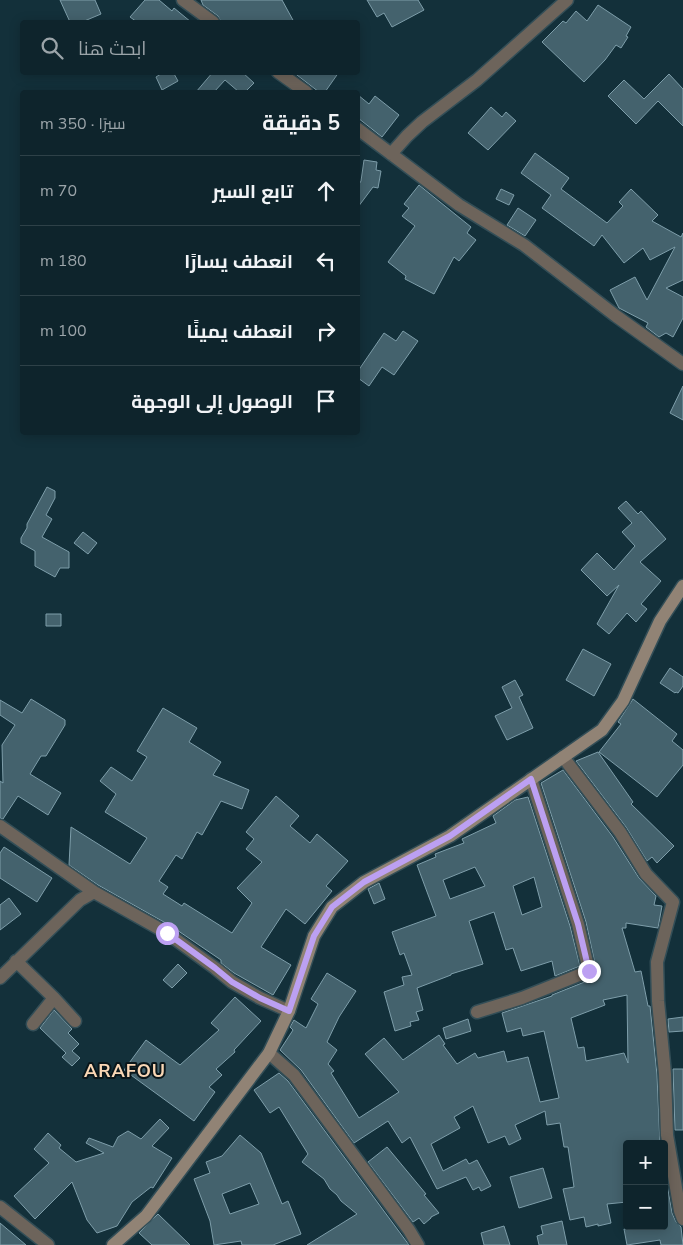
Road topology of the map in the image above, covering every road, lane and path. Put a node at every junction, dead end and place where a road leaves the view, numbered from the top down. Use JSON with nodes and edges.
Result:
{"nodes":[{"id":1,"x":183,"y":0,"type":"edge"},
{"id":2,"x":567,"y":0,"type":"edge"},
{"id":3,"x":210,"y":20,"type":"edge"},
{"id":4,"x":282,"y":75,"type":"edge"},
{"id":5,"x":303,"y":90,"type":"edge"},
{"id":6,"x":360,"y":131,"type":"edge"},
{"id":7,"x":391,"y":154,"type":"junction"},
{"id":8,"x":683,"y":364,"type":"edge"},
{"id":9,"x":683,"y":586,"type":"edge"},
{"id":10,"x":562,"y":757,"type":"junction"},
{"id":11,"x":531,"y":779,"type":"junction"},
{"id":12,"x":0,"y":826,"type":"edge"},
{"id":13,"x":94,"y":892,"type":"junction"},
{"id":14,"x":16,"y":961,"type":"junction"},
{"id":15,"x":0,"y":978,"type":"edge"},
{"id":16,"x":54,"y":998,"type":"junction"},
{"id":17,"x":289,"y":1011,"type":"junction"},
{"id":18,"x":477,"y":1012,"type":"dead end"},
{"id":19,"x":75,"y":1021,"type":"dead end"},
{"id":20,"x":33,"y":1024,"type":"dead end"},
{"id":21,"x":269,"y":1053,"type":"junction"},
{"id":22,"x":0,"y":1207,"type":"edge"},
{"id":23,"x":683,"y":1219,"type":"edge"},
{"id":24,"x":48,"y":1245,"type":"edge"},
{"id":25,"x":113,"y":1245,"type":"edge"},
{"id":26,"x":418,"y":1245,"type":"edge"}],
"edges":[{"from":1,"to":3,"type":"street"},
{"from":2,"to":7,"type":"street"},
{"from":4,"to":5,"type":"street"},
{"from":6,"to":7,"type":"street"},
{"from":7,"to":8,"type":"street"},
{"from":9,"to":10,"type":"main road"},
{"from":10,"to":11,"type":"main road"},
{"from":10,"to":23,"type":"street"},
{"from":11,"to":17,"type":"main road"},
{"from":11,"to":18,"type":"street"},
{"from":12,"to":13,"type":"street"},
{"from":13,"to":14,"type":"street"},
{"from":13,"to":17,"type":"street"},
{"from":14,"to":15,"type":"street"},
{"from":14,"to":16,"type":"street"},
{"from":16,"to":19,"type":"street"},
{"from":16,"to":20,"type":"street"},
{"from":17,"to":21,"type":"main road"},
{"from":21,"to":25,"type":"main road"},
{"from":21,"to":26,"type":"street"},
{"from":22,"to":24,"type":"street"}]}
